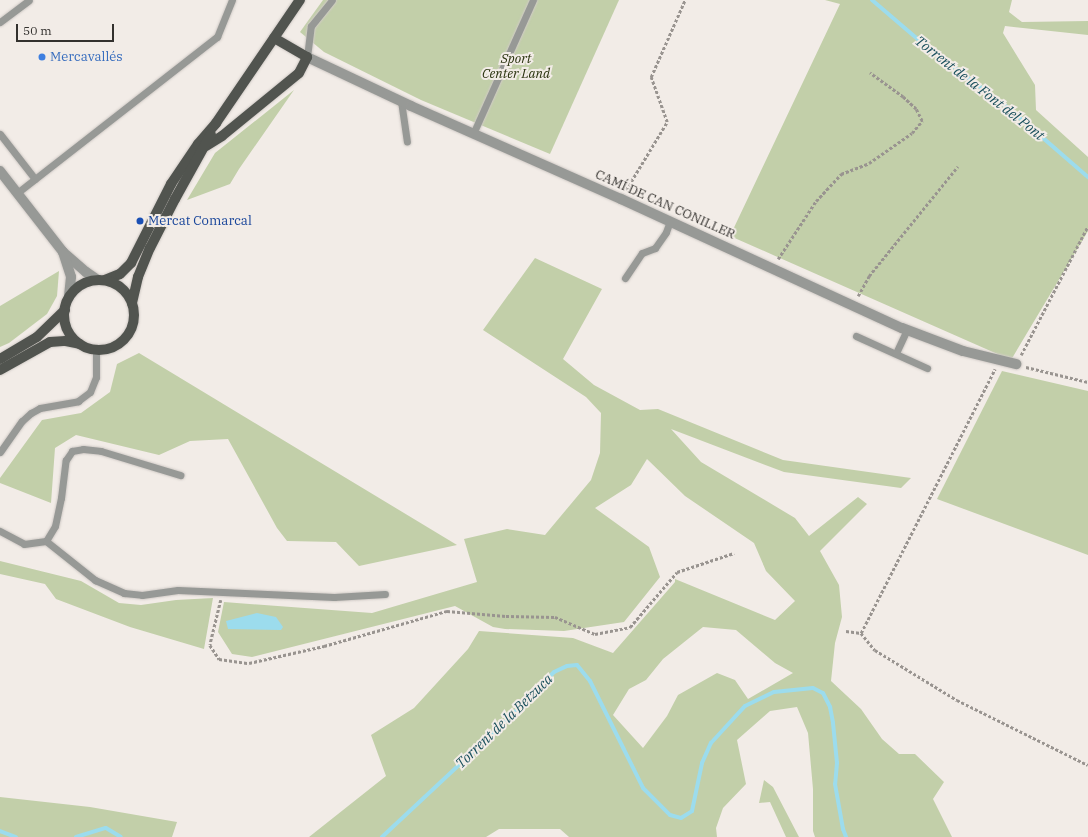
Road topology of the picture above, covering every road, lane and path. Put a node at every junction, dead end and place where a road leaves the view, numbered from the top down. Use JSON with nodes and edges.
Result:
{"nodes":[{"id":1,"x":29,"y":0,"type":"edge"},
{"id":2,"x":232,"y":0,"type":"edge"},
{"id":3,"x":300,"y":0,"type":"edge"},
{"id":4,"x":332,"y":0,"type":"edge"},
{"id":5,"x":533,"y":0,"type":"edge"},
{"id":6,"x":685,"y":0,"type":"edge"},
{"id":7,"x":0,"y":22,"type":"edge"},
{"id":8,"x":274,"y":38,"type":"junction"},
{"id":9,"x":307,"y":57,"type":"junction"},
{"id":10,"x":870,"y":73,"type":"dead end"},
{"id":11,"x":400,"y":101,"type":"junction"},
{"id":12,"x":216,"y":123,"type":"junction"},
{"id":13,"x":0,"y":134,"type":"edge"},
{"id":14,"x":473,"y":134,"type":"junction"},
{"id":15,"x":407,"y":142,"type":"dead end"},
{"id":16,"x":206,"y":146,"type":"junction"},
{"id":17,"x":958,"y":166,"type":"dead end"},
{"id":18,"x":0,"y":171,"type":"edge"},
{"id":19,"x":35,"y":179,"type":"junction"},
{"id":20,"x":17,"y":193,"type":"junction"},
{"id":21,"x":621,"y":199,"type":"junction"},
{"id":22,"x":670,"y":221,"type":"junction"},
{"id":23,"x":1088,"y":226,"type":"edge"},
{"id":24,"x":63,"y":252,"type":"junction"},
{"id":25,"x":772,"y":268,"type":"junction"},
{"id":26,"x":625,"y":278,"type":"dead end"},
{"id":27,"x":101,"y":280,"type":"junction"},
{"id":28,"x":69,"y":297,"type":"junction"},
{"id":29,"x":132,"y":303,"type":"junction"},
{"id":30,"x":853,"y":305,"type":"junction"},
{"id":31,"x":65,"y":310,"type":"junction"},
{"id":32,"x":907,"y":329,"type":"junction"},
{"id":33,"x":856,"y":336,"type":"dead end"},
{"id":34,"x":80,"y":344,"type":"junction"},
{"id":35,"x":96,"y":349,"type":"junction"},
{"id":36,"x":896,"y":353,"type":"junction"},
{"id":37,"x":0,"y":359,"type":"edge"},
{"id":38,"x":999,"y":360,"type":"junction"},
{"id":39,"x":1016,"y":364,"type":"junction"},
{"id":40,"x":927,"y":368,"type":"dead end"},
{"id":41,"x":0,"y":370,"type":"edge"},
{"id":42,"x":1088,"y":382,"type":"edge"},
{"id":43,"x":0,"y":452,"type":"edge"},
{"id":44,"x":180,"y":475,"type":"dead end"},
{"id":45,"x":0,"y":531,"type":"edge"},
{"id":46,"x":46,"y":541,"type":"junction"},
{"id":47,"x":734,"y":553,"type":"dead end"},
{"id":48,"x":222,"y":593,"type":"junction"},
{"id":49,"x":385,"y":594,"type":"dead end"},
{"id":50,"x":846,"y":631,"type":"dead end"},
{"id":51,"x":862,"y":633,"type":"junction"},
{"id":52,"x":1088,"y":764,"type":"edge"}],
"edges":[{"from":1,"to":7,"type":"lane"},
{"from":2,"to":19,"type":"lane"},
{"from":3,"to":8,"type":"main road"},
{"from":4,"to":9,"type":"lane"},
{"from":5,"to":14,"type":"lane"},
{"from":6,"to":21,"type":"path"},
{"from":8,"to":9,"type":"main road"},
{"from":8,"to":12,"type":"main road"},
{"from":9,"to":11,"type":"street","name":"CAMÍ DE CAN CONILLER"},
{"from":9,"to":16,"type":"main road"},
{"from":10,"to":25,"type":"path"},
{"from":11,"to":14,"type":"street","name":"CAMÍ DE CAN CONILLER"},
{"from":11,"to":15,"type":"lane"},
{"from":12,"to":16,"type":"main road"},
{"from":12,"to":27,"type":"main road"},
{"from":13,"to":19,"type":"lane"},
{"from":14,"to":21,"type":"street","name":"CAMÍ DE CAN CONILLER"},
{"from":16,"to":29,"type":"main road"},
{"from":17,"to":30,"type":"path"},
{"from":18,"to":20,"type":"street"},
{"from":19,"to":20,"type":"lane"},
{"from":20,"to":24,"type":"street"},
{"from":21,"to":22,"type":"street","name":"CAMÍ DE CAN CONILLER"},
{"from":22,"to":25,"type":"street","name":"CAMÍ DE CAN CONILLER"},
{"from":22,"to":26,"type":"lane"},
{"from":23,"to":39,"type":"path"},
{"from":24,"to":27,"type":"street"},
{"from":24,"to":28,"type":"street"},
{"from":25,"to":30,"type":"street","name":"CAMÍ DE CAN CONILLER"},
{"from":27,"to":28,"type":"main road"},
{"from":27,"to":29,"type":"main road"},
{"from":28,"to":31,"type":"main road"},
{"from":29,"to":35,"type":"main road"},
{"from":30,"to":32,"type":"street","name":"CAMÍ DE CAN CONILLER"},
{"from":31,"to":34,"type":"main road"},
{"from":31,"to":37,"type":"main road"},
{"from":32,"to":36,"type":"lane"},
{"from":32,"to":38,"type":"street","name":"CAMÍ DE CAN CONILLER"},
{"from":33,"to":36,"type":"lane"},
{"from":34,"to":35,"type":"main road"},
{"from":34,"to":41,"type":"main road"},
{"from":35,"to":43,"type":"lane"},
{"from":36,"to":40,"type":"lane"},
{"from":38,"to":39,"type":"street","name":"CAMÍ DE CAN CONILLER"},
{"from":38,"to":51,"type":"path"},
{"from":39,"to":42,"type":"path"},
{"from":44,"to":46,"type":"lane"},
{"from":45,"to":46,"type":"lane"},
{"from":46,"to":48,"type":"lane"},
{"from":47,"to":48,"type":"path"},
{"from":48,"to":49,"type":"lane"},
{"from":50,"to":51,"type":"path"},
{"from":51,"to":52,"type":"path"}]}
